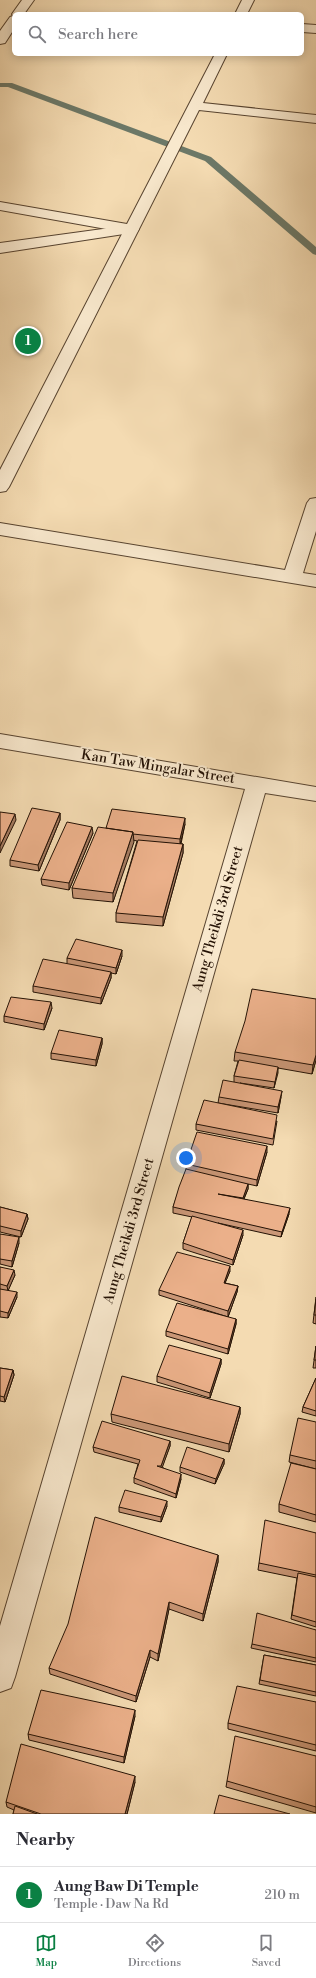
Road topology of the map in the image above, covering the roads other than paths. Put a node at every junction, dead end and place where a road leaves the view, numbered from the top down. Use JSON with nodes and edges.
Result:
{"nodes":[{"id":1,"x":28,"y":0,"type":"edge"},
{"id":2,"x":248,"y":0,"type":"edge"},
{"id":3,"x":19,"y":12,"type":"edge"},
{"id":4,"x":242,"y":12,"type":"edge"},
{"id":5,"x":12,"y":23,"type":"edge"},
{"id":6,"x":304,"y":28,"type":"edge"},
{"id":7,"x":316,"y":29,"type":"edge"},
{"id":8,"x":0,"y":40,"type":"edge"},
{"id":9,"x":220,"y":56,"type":"edge"},
{"id":10,"x":194,"y":106,"type":"junction"},
{"id":11,"x":316,"y":119,"type":"edge"},
{"id":12,"x":0,"y":206,"type":"edge"},
{"id":13,"x":132,"y":229,"type":"junction"},
{"id":14,"x":0,"y":248,"type":"edge"},
{"id":15,"x":0,"y":487,"type":"edge"},
{"id":16,"x":316,"y":503,"type":"edge"},
{"id":17,"x":0,"y":529,"type":"edge"},
{"id":18,"x":292,"y":577,"type":"junction"},
{"id":19,"x":316,"y":582,"type":"edge"},
{"id":20,"x":0,"y":741,"type":"edge"},
{"id":21,"x":257,"y":784,"type":"junction"},
{"id":22,"x":316,"y":794,"type":"edge"},
{"id":23,"x":0,"y":1677,"type":"edge"}],
"edges":[{"from":1,"to":3,"type":"street"},
{"from":2,"to":4,"type":"street"},
{"from":5,"to":8,"type":"street"},
{"from":6,"to":7,"type":"street"},
{"from":9,"to":10,"type":"street"},
{"from":10,"to":11,"type":"street"},
{"from":10,"to":13,"type":"street"},
{"from":12,"to":13,"type":"street"},
{"from":13,"to":14,"type":"street"},
{"from":13,"to":15,"type":"street"},
{"from":16,"to":18,"type":"street"},
{"from":17,"to":18,"type":"street"},
{"from":18,"to":19,"type":"street"},
{"from":20,"to":21,"type":"street","name":"Kan Taw Mingalar Street"},
{"from":21,"to":22,"type":"street","name":"Kan Taw Mingalar Street"},
{"from":21,"to":23,"type":"street","name":"Aung Theikdi 3rd Street"}]}
